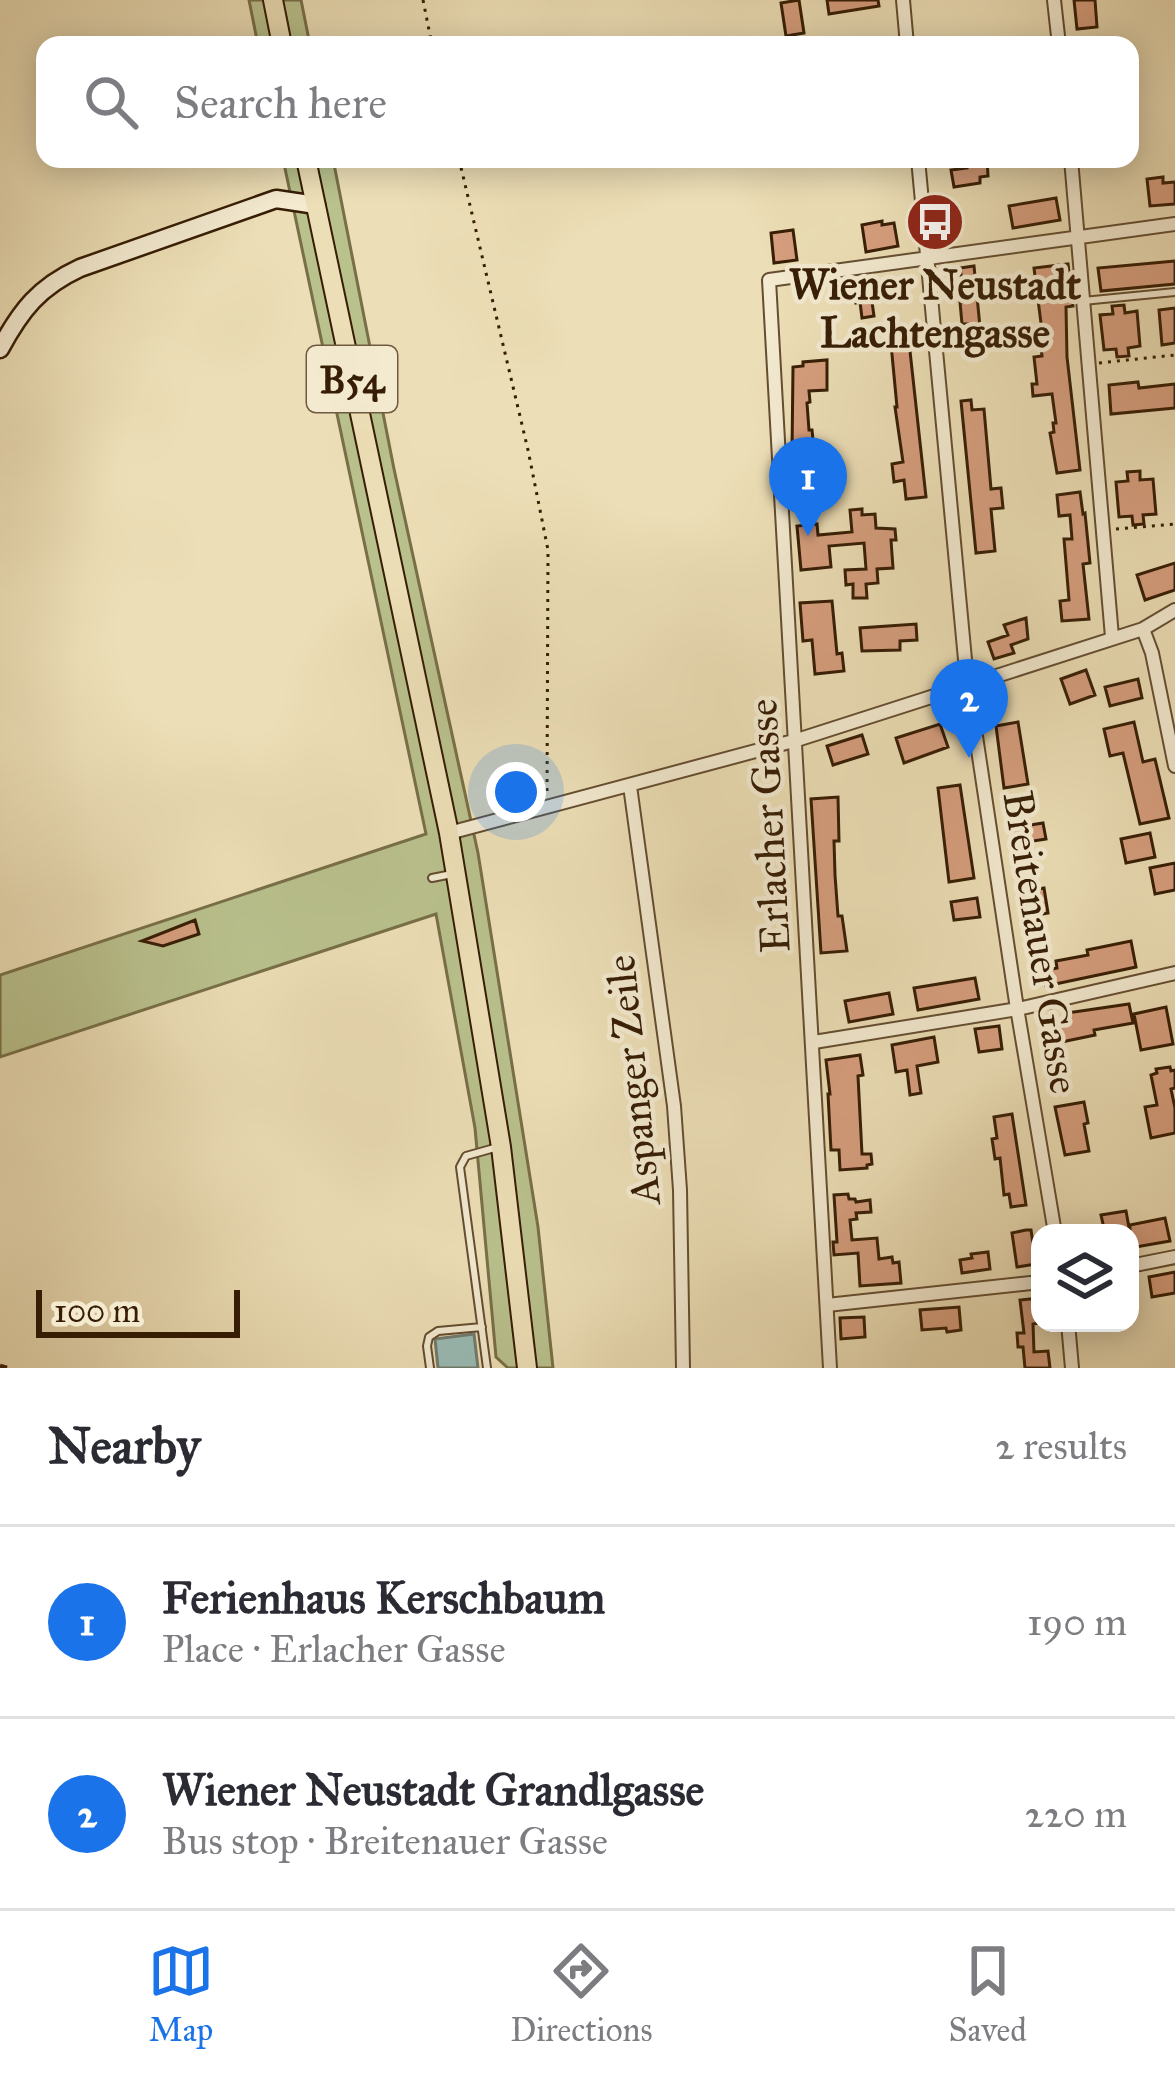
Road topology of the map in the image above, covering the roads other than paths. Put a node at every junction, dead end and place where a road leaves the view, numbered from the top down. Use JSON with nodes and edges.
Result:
{"nodes":[{"id":1,"x":273,"y":0,"type":"edge"},
{"id":2,"x":903,"y":0,"type":"edge"},
{"id":3,"x":1054,"y":0,"type":"edge"},
{"id":4,"x":280,"y":36,"type":"edge"},
{"id":5,"x":907,"y":36,"type":"edge"},
{"id":6,"x":1058,"y":36,"type":"edge"},
{"id":7,"x":919,"y":168,"type":"edge"},
{"id":8,"x":1072,"y":168,"type":"edge"},
{"id":9,"x":308,"y":169,"type":"edge"},
{"id":10,"x":276,"y":199,"type":"junction"},
{"id":11,"x":316,"y":205,"type":"junction"},
{"id":12,"x":1175,"y":224,"type":"edge"},
{"id":13,"x":1078,"y":238,"type":"junction"},
{"id":14,"x":927,"y":259,"type":"junction"},
{"id":15,"x":1175,"y":292,"type":"edge"},
{"id":16,"x":1082,"y":301,"type":"junction"},
{"id":17,"x":0,"y":349,"type":"edge"},
{"id":18,"x":1175,"y":610,"type":"edge"},
{"id":19,"x":1144,"y":629,"type":"junction"},
{"id":20,"x":1112,"y":637,"type":"junction"},
{"id":21,"x":968,"y":684,"type":"junction"},
{"id":22,"x":797,"y":740,"type":"junction"},
{"id":23,"x":1175,"y":766,"type":"edge"},
{"id":24,"x":629,"y":786,"type":"junction"},
{"id":25,"x":449,"y":833,"type":"junction"},
{"id":26,"x":455,"y":873,"type":"junction"},
{"id":27,"x":432,"y":878,"type":"dead end"},
{"id":28,"x":1175,"y":973,"type":"edge"},
{"id":29,"x":1018,"y":1009,"type":"junction"},
{"id":30,"x":814,"y":1042,"type":"junction"},
{"id":31,"x":501,"y":1147,"type":"junction"},
{"id":32,"x":1054,"y":1224,"type":"edge"},
{"id":33,"x":1175,"y":1257,"type":"edge"},
{"id":34,"x":1139,"y":1264,"type":"edge"},
{"id":35,"x":1031,"y":1283,"type":"edge"},
{"id":36,"x":827,"y":1306,"type":"junction"},
{"id":37,"x":482,"y":1327,"type":"junction"},
{"id":38,"x":1069,"y":1332,"type":"edge"},
{"id":39,"x":430,"y":1368,"type":"edge"},
{"id":40,"x":487,"y":1368,"type":"edge"},
{"id":41,"x":527,"y":1368,"type":"edge"},
{"id":42,"x":683,"y":1368,"type":"edge"},
{"id":43,"x":830,"y":1368,"type":"edge"},
{"id":44,"x":1072,"y":1368,"type":"edge"}],
"edges":[{"from":1,"to":4,"type":"main road"},
{"from":2,"to":5,"type":"street"},
{"from":3,"to":6,"type":"street"},
{"from":7,"to":14,"type":"street","name":"Breitenauer Gasse"},
{"from":8,"to":13,"type":"street"},
{"from":9,"to":10,"type":"main road"},
{"from":9,"to":11,"type":"main road","number":"B54"},
{"from":10,"to":11,"type":"main road"},
{"from":10,"to":17,"type":"main road"},
{"from":11,"to":25,"type":"main road","number":"B54"},
{"from":12,"to":13,"type":"street"},
{"from":13,"to":14,"type":"street"},
{"from":13,"to":16,"type":"street"},
{"from":14,"to":21,"type":"street","name":"Breitenauer Gasse"},
{"from":14,"to":22,"type":"street","name":"Erlacher Gasse"},
{"from":15,"to":16,"type":"lane"},
{"from":16,"to":20,"type":"street"},
{"from":18,"to":19,"type":"street"},
{"from":19,"to":20,"type":"street"},
{"from":19,"to":23,"type":"street"},
{"from":20,"to":21,"type":"street"},
{"from":21,"to":22,"type":"street"},
{"from":21,"to":29,"type":"street","name":"Breitenauer Gasse"},
{"from":22,"to":24,"type":"street"},
{"from":22,"to":30,"type":"street","name":"Erlacher Gasse"},
{"from":24,"to":25,"type":"street"},
{"from":24,"to":42,"type":"street","name":"Aspanger Zeile"},
{"from":25,"to":26,"type":"main road","number":"B54"},
{"from":26,"to":27,"type":"lane"},
{"from":26,"to":31,"type":"main road","number":"B54"},
{"from":28,"to":29,"type":"street"},
{"from":29,"to":30,"type":"street"},
{"from":29,"to":32,"type":"street","name":"Breitenauer Gasse"},
{"from":30,"to":36,"type":"street","name":"Erlacher Gasse"},
{"from":31,"to":37,"type":"lane"},
{"from":31,"to":41,"type":"main road","number":"B54"},
{"from":33,"to":34,"type":"street"},
{"from":35,"to":36,"type":"street"},
{"from":36,"to":43,"type":"street","name":"Erlacher Gasse"},
{"from":37,"to":39,"type":"lane"},
{"from":37,"to":40,"type":"lane"},
{"from":38,"to":44,"type":"street"}]}
